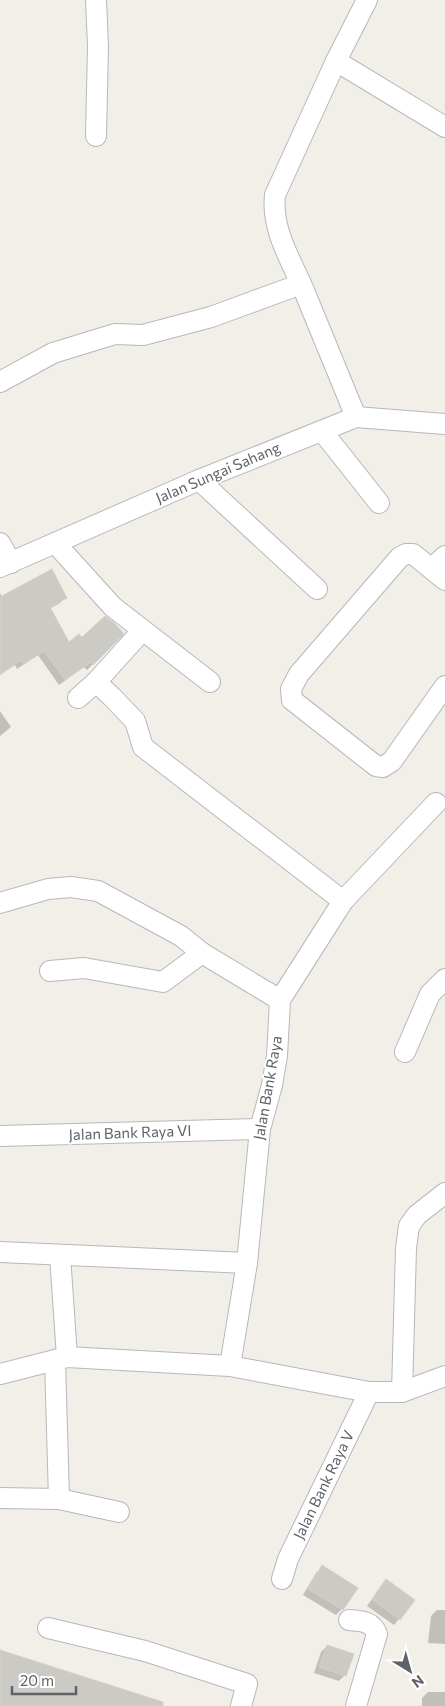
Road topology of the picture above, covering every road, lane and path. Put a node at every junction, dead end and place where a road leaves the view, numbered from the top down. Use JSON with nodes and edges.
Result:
{"nodes":[{"id":1,"x":96,"y":0,"type":"edge"},
{"id":2,"x":366,"y":0,"type":"edge"},
{"id":3,"x":336,"y":61,"type":"junction"},
{"id":4,"x":445,"y":127,"type":"edge"},
{"id":5,"x":96,"y":136,"type":"dead end"},
{"id":6,"x":301,"y":284,"type":"junction"},
{"id":7,"x":0,"y":382,"type":"edge"},
{"id":8,"x":356,"y":417,"type":"junction"},
{"id":9,"x":445,"y":424,"type":"edge"},
{"id":10,"x":322,"y":431,"type":"junction"},
{"id":11,"x":199,"y":480,"type":"junction"},
{"id":12,"x":379,"y":503,"type":"dead end"},
{"id":13,"x":0,"y":543,"type":"edge"},
{"id":14,"x":55,"y":543,"type":"junction"},
{"id":15,"x":5,"y":565,"type":"edge"},
{"id":16,"x":441,"y":568,"type":"edge"},
{"id":17,"x":317,"y":589,"type":"dead end"},
{"id":18,"x":142,"y":631,"type":"junction"},
{"id":19,"x":96,"y":682,"type":"junction"},
{"id":20,"x":210,"y":682,"type":"dead end"},
{"id":21,"x":445,"y":686,"type":"edge"},
{"id":22,"x":78,"y":698,"type":"dead end"},
{"id":23,"x":436,"y":803,"type":"dead end"},
{"id":24,"x":343,"y":901,"type":"junction"},
{"id":25,"x":0,"y":904,"type":"edge"},
{"id":26,"x":202,"y":953,"type":"junction"},
{"id":27,"x":50,"y":971,"type":"dead end"},
{"id":28,"x":445,"y":978,"type":"edge"},
{"id":29,"x":280,"y":1000,"type":"junction"},
{"id":30,"x":405,"y":1052,"type":"dead end"},
{"id":31,"x":260,"y":1129,"type":"junction"},
{"id":32,"x":0,"y":1136,"type":"edge"},
{"id":33,"x":445,"y":1193,"type":"edge"},
{"id":34,"x":0,"y":1252,"type":"edge"},
{"id":35,"x":60,"y":1256,"type":"junction"},
{"id":36,"x":247,"y":1263,"type":"junction"},
{"id":37,"x":61,"y":1359,"type":"junction"},
{"id":38,"x":230,"y":1366,"type":"junction"},
{"id":39,"x":0,"y":1374,"type":"edge"},
{"id":40,"x":445,"y":1376,"type":"edge"},
{"id":41,"x":369,"y":1392,"type":"junction"},
{"id":42,"x":402,"y":1392,"type":"junction"},
{"id":43,"x":0,"y":1498,"type":"edge"},
{"id":44,"x":59,"y":1499,"type":"junction"},
{"id":45,"x":119,"y":1512,"type":"dead end"},
{"id":46,"x":282,"y":1578,"type":"dead end"},
{"id":47,"x":349,"y":1620,"type":"dead end"},
{"id":48,"x":48,"y":1628,"type":"dead end"},
{"id":49,"x":241,"y":1706,"type":"edge"},
{"id":50,"x":356,"y":1706,"type":"edge"}],
"edges":[{"from":1,"to":5,"type":"street"},
{"from":2,"to":3,"type":"street"},
{"from":3,"to":4,"type":"street"},
{"from":3,"to":6,"type":"street"},
{"from":6,"to":7,"type":"street"},
{"from":6,"to":8,"type":"street"},
{"from":8,"to":9,"type":"street","name":"Jalan Sungai Sahang"},
{"from":8,"to":10,"type":"street","name":"Jalan Sungai Sahang"},
{"from":10,"to":11,"type":"street","name":"Jalan Sungai Sahang"},
{"from":10,"to":12,"type":"street"},
{"from":11,"to":14,"type":"street","name":"Jalan Sungai Sahang"},
{"from":11,"to":17,"type":"street"},
{"from":13,"to":15,"type":"street"},
{"from":14,"to":15,"type":"street","name":"Jalan Sungai Sahang"},
{"from":14,"to":18,"type":"street"},
{"from":16,"to":21,"type":"street"},
{"from":18,"to":19,"type":"street"},
{"from":18,"to":20,"type":"street"},
{"from":19,"to":22,"type":"street"},
{"from":19,"to":24,"type":"street"},
{"from":23,"to":24,"type":"street","name":"Jalan Bank Raya"},
{"from":24,"to":29,"type":"street","name":"Jalan Bank Raya"},
{"from":25,"to":26,"type":"street"},
{"from":26,"to":27,"type":"street"},
{"from":26,"to":29,"type":"street"},
{"from":28,"to":30,"type":"street"},
{"from":29,"to":31,"type":"street","name":"Jalan Bank Raya"},
{"from":31,"to":32,"type":"street","name":"Jalan Bank Raya VI"},
{"from":31,"to":36,"type":"street","name":"Jalan Bank Raya"},
{"from":33,"to":42,"type":"street"},
{"from":34,"to":35,"type":"street"},
{"from":35,"to":36,"type":"street"},
{"from":35,"to":37,"type":"street"},
{"from":36,"to":38,"type":"street","name":"Jalan Bank Raya"},
{"from":37,"to":38,"type":"street"},
{"from":37,"to":39,"type":"street"},
{"from":37,"to":44,"type":"street"},
{"from":38,"to":41,"type":"street"},
{"from":40,"to":42,"type":"street"},
{"from":41,"to":42,"type":"street"},
{"from":41,"to":46,"type":"street","name":"Jalan Bank Raya V"},
{"from":43,"to":44,"type":"street"},
{"from":44,"to":45,"type":"street"},
{"from":47,"to":50,"type":"street"},
{"from":48,"to":49,"type":"street"}]}
